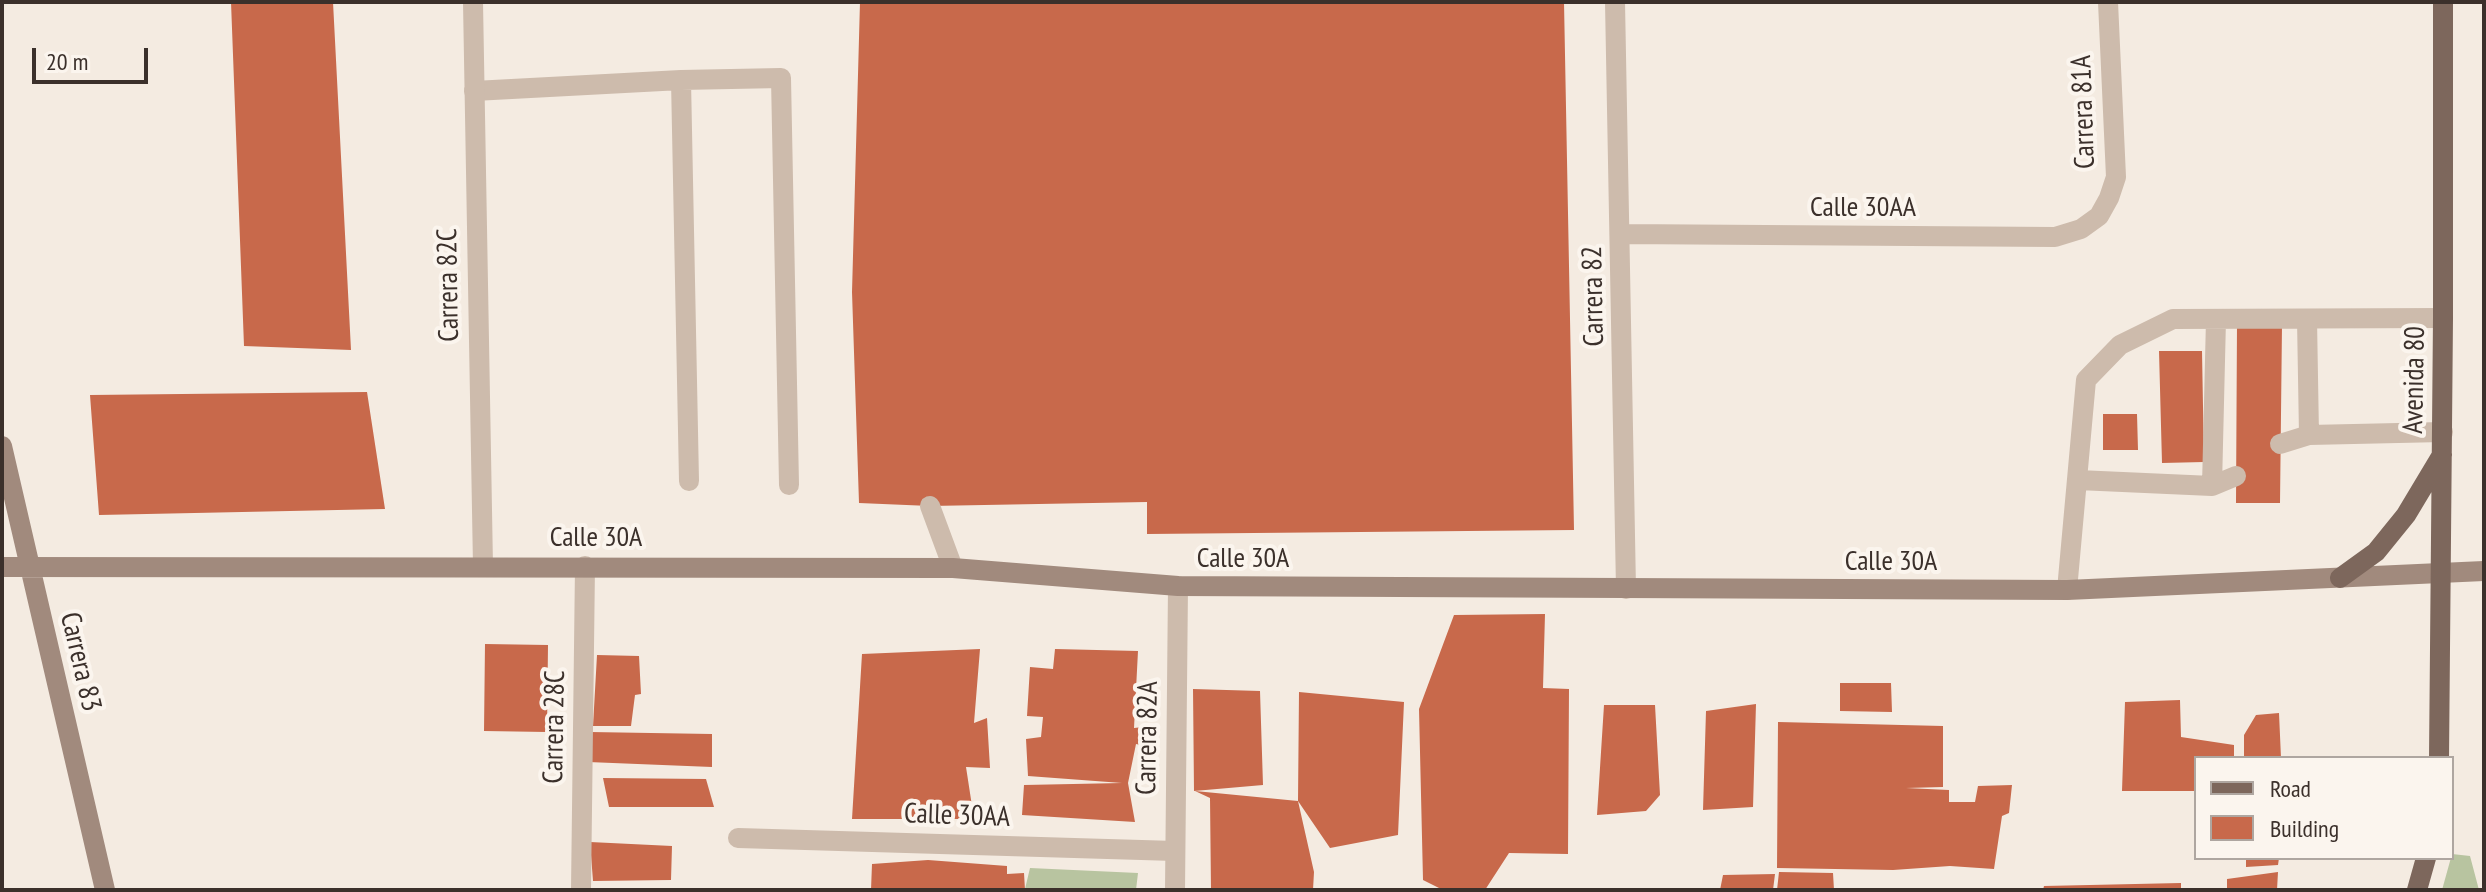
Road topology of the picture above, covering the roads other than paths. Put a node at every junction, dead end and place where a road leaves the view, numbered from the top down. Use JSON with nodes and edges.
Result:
{"nodes":[{"id":1,"x":473,"y":2,"type":"edge"},
{"id":2,"x":1615,"y":2,"type":"edge"},
{"id":3,"x":2108,"y":2,"type":"edge"},
{"id":4,"x":2443,"y":2,"type":"edge"},
{"id":5,"x":681,"y":80,"type":"junction"},
{"id":6,"x":474,"y":91,"type":"junction"},
{"id":7,"x":2099,"y":216,"type":"joint"},
{"id":8,"x":1621,"y":234,"type":"junction"},
{"id":9,"x":2443,"y":318,"type":"junction"},
{"id":10,"x":2216,"y":319,"type":"junction"},
{"id":11,"x":2307,"y":319,"type":"junction"},
{"id":12,"x":2443,"y":432,"type":"junction"},
{"id":13,"x":2309,"y":435,"type":"junction"},
{"id":14,"x":2280,"y":444,"type":"dead end"},
{"id":15,"x":2,"y":446,"type":"edge"},
{"id":16,"x":2442,"y":455,"type":"junction"},
{"id":17,"x":2236,"y":476,"type":"dead end"},
{"id":18,"x":2078,"y":480,"type":"junction"},
{"id":19,"x":689,"y":481,"type":"dead end"},
{"id":20,"x":789,"y":485,"type":"dead end"},
{"id":21,"x":2212,"y":486,"type":"junction"},
{"id":22,"x":930,"y":506,"type":"dead end"},
{"id":23,"x":28,"y":566,"type":"junction"},
{"id":24,"x":483,"y":566,"type":"junction"},
{"id":25,"x":585,"y":566,"type":"junction"},
{"id":26,"x":2,"y":567,"type":"edge"},
{"id":27,"x":953,"y":568,"type":"junction"},
{"id":28,"x":2484,"y":571,"type":"edge"},
{"id":29,"x":2441,"y":572,"type":"junction"},
{"id":30,"x":2340,"y":578,"type":"junction"},
{"id":31,"x":1178,"y":586,"type":"junction"},
{"id":32,"x":1626,"y":589,"type":"junction"},
{"id":33,"x":2067,"y":590,"type":"junction"},
{"id":34,"x":2439,"y":756,"type":"edge"},
{"id":35,"x":738,"y":838,"type":"dead end"},
{"id":36,"x":1175,"y":851,"type":"junction"},
{"id":37,"x":2425,"y":860,"type":"edge"},
{"id":38,"x":105,"y":890,"type":"edge"},
{"id":39,"x":581,"y":890,"type":"edge"},
{"id":40,"x":1175,"y":890,"type":"edge"},
{"id":41,"x":2417,"y":890,"type":"edge"}],
"edges":[{"from":1,"to":6,"type":"street","name":"Carrera 82C"},
{"from":2,"to":8,"type":"street","name":"Carrera 82"},
{"from":3,"to":7,"type":"street","name":"Carrera 81A"},
{"from":4,"to":9,"type":"main road","name":"Avenida 80"},
{"from":5,"to":6,"type":"street"},
{"from":5,"to":19,"type":"street"},
{"from":5,"to":20,"type":"street"},
{"from":6,"to":24,"type":"street","name":"Carrera 82C"},
{"from":7,"to":8,"type":"street","name":"Calle 30AA"},
{"from":8,"to":32,"type":"street","name":"Carrera 82"},
{"from":9,"to":11,"type":"street"},
{"from":9,"to":12,"type":"main road","name":"Avenida 80"},
{"from":10,"to":11,"type":"street"},
{"from":10,"to":18,"type":"street"},
{"from":10,"to":21,"type":"street"},
{"from":11,"to":13,"type":"street"},
{"from":12,"to":13,"type":"street"},
{"from":12,"to":16,"type":"main road","name":"Avenida 80"},
{"from":13,"to":14,"type":"street"},
{"from":15,"to":23,"type":"street","name":"Carrera 83"},
{"from":16,"to":29,"type":"main road","name":"Avenida 80"},
{"from":16,"to":30,"type":"main road"},
{"from":17,"to":21,"type":"street"},
{"from":18,"to":21,"type":"street"},
{"from":18,"to":33,"type":"street"},
{"from":22,"to":27,"type":"street"},
{"from":23,"to":24,"type":"street","name":"Calle 30A"},
{"from":23,"to":26,"type":"street","name":"Calle 30A"},
{"from":23,"to":38,"type":"street","name":"Carrera 83"},
{"from":24,"to":25,"type":"street","name":"Calle 30A"},
{"from":25,"to":27,"type":"street","name":"Calle 30A"},
{"from":25,"to":39,"type":"street","name":"Carrera 28C"},
{"from":27,"to":31,"type":"street","name":"Calle 30A"},
{"from":28,"to":29,"type":"street","name":"Calle 30A"},
{"from":29,"to":30,"type":"street","name":"Calle 30A"},
{"from":29,"to":34,"type":"main road","name":"Avenida 80"},
{"from":30,"to":33,"type":"street","name":"Calle 30A"},
{"from":31,"to":32,"type":"street","name":"Calle 30A"},
{"from":31,"to":36,"type":"street","name":"Carrera 82A"},
{"from":32,"to":33,"type":"street","name":"Calle 30A"},
{"from":35,"to":36,"type":"street","name":"Calle 30AA"},
{"from":36,"to":40,"type":"street","name":"Carrera 82A"},
{"from":37,"to":41,"type":"main road"}]}
